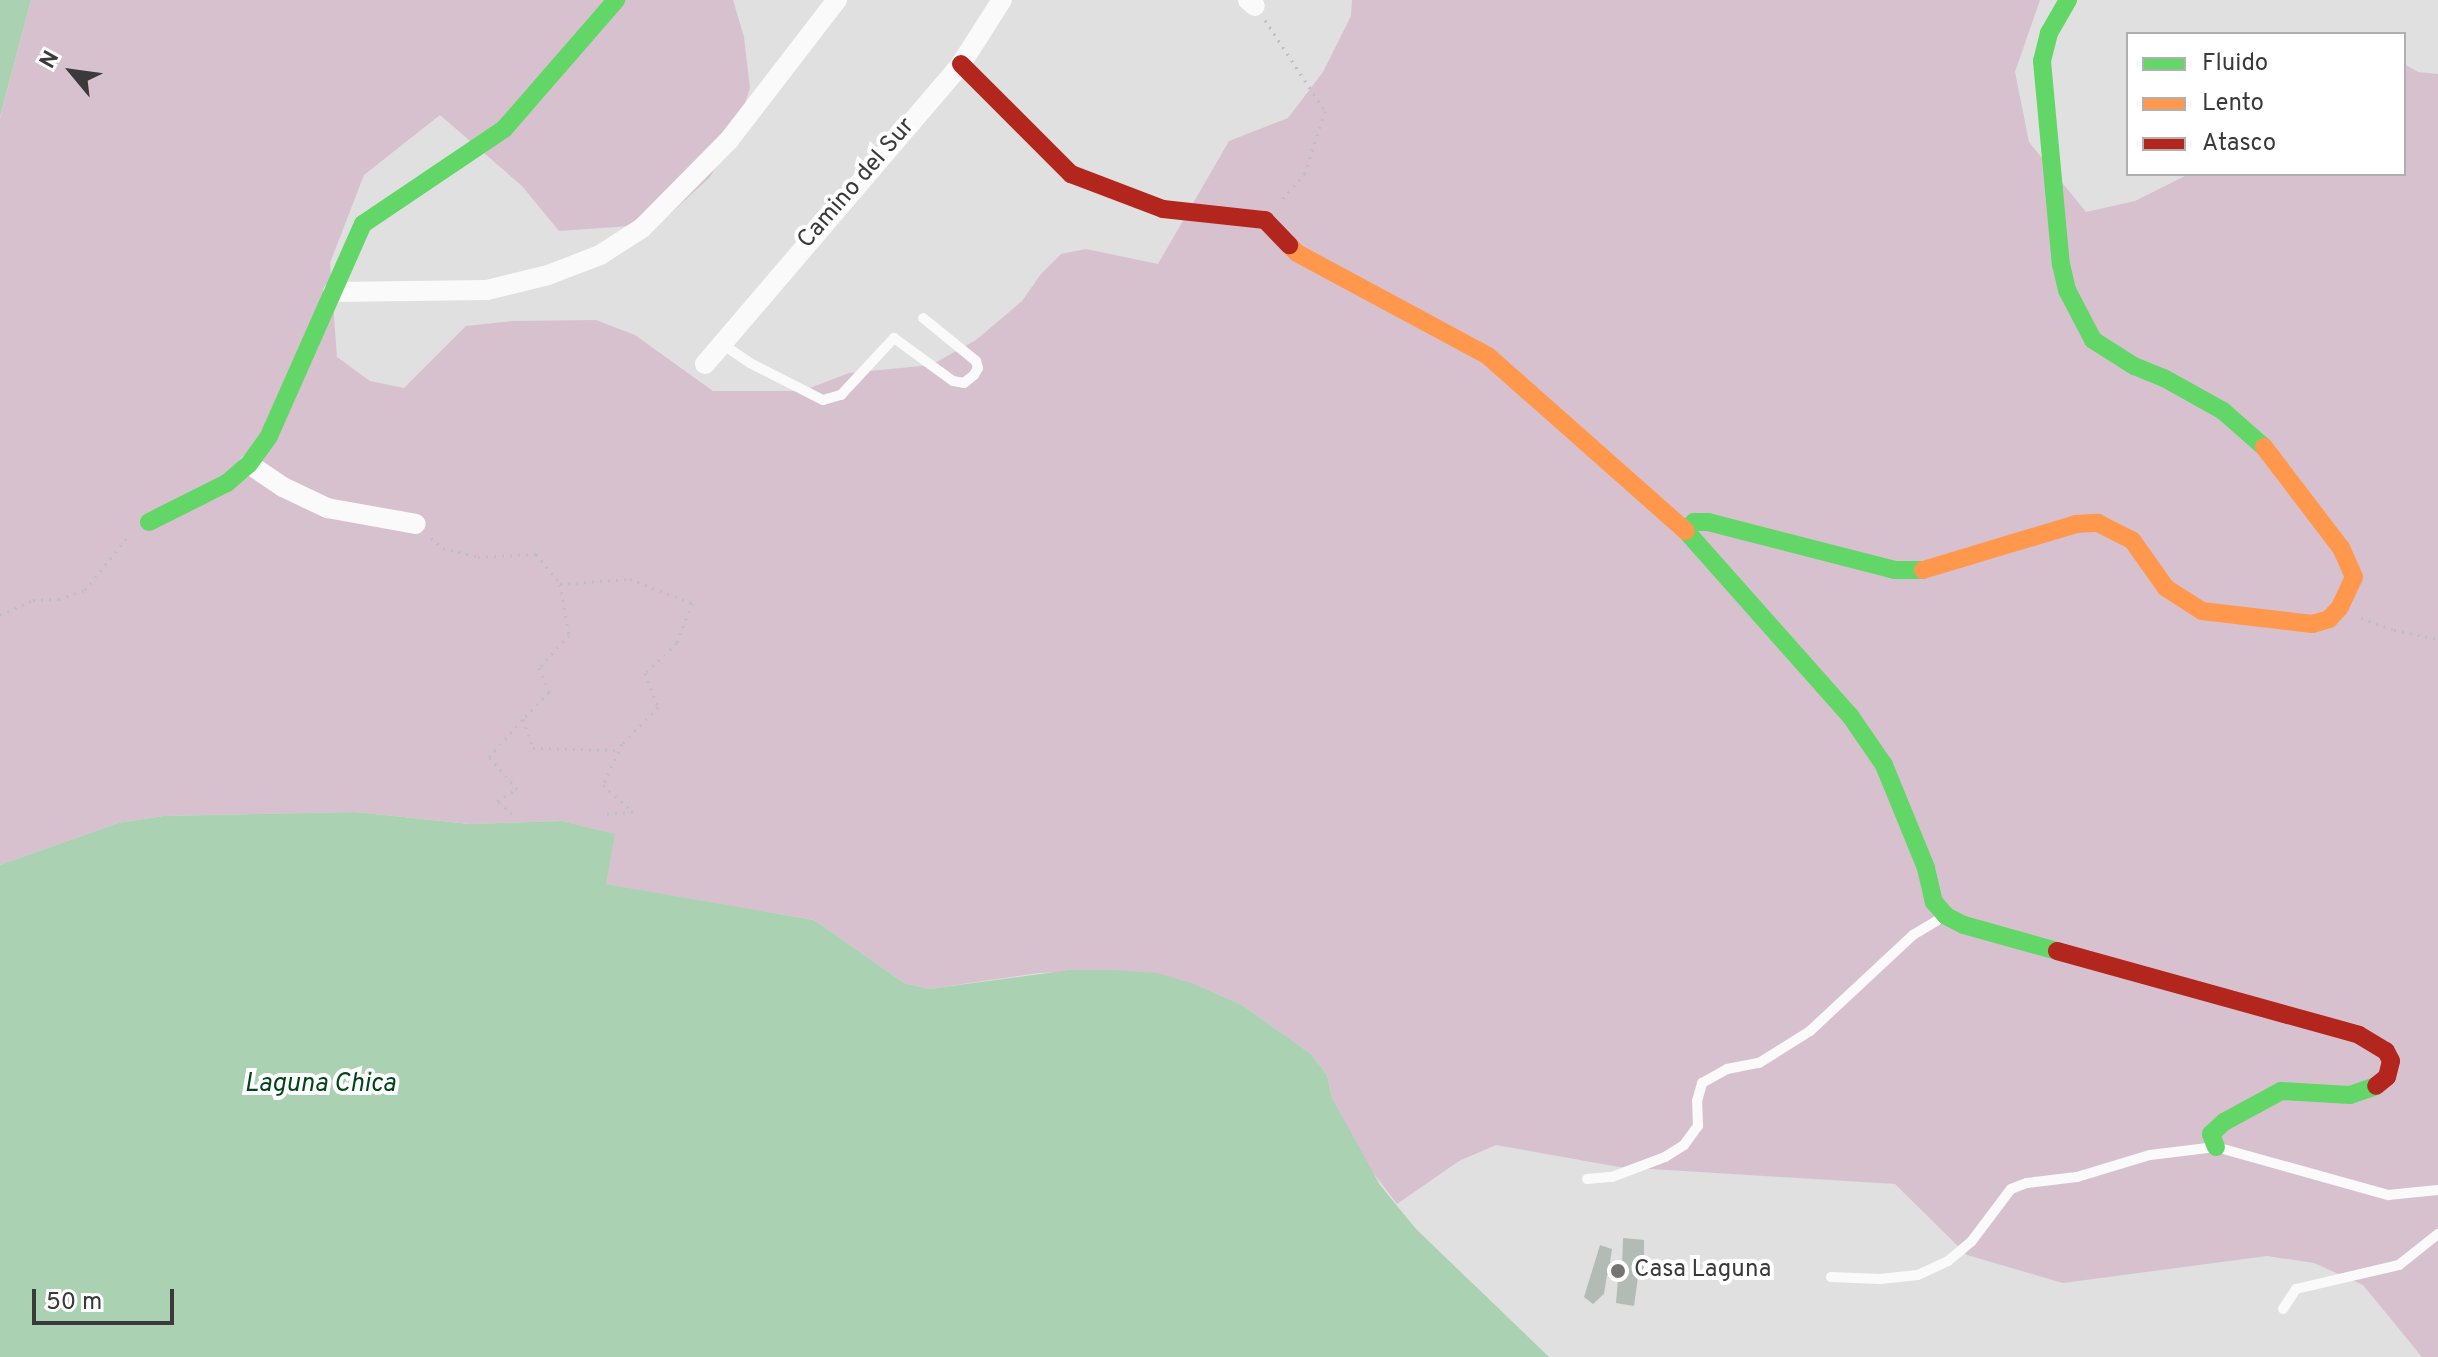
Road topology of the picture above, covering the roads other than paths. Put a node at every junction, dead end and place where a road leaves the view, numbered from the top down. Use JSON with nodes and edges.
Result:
{"nodes":[{"id":1,"x":616,"y":0,"type":"edge"},
{"id":2,"x":837,"y":0,"type":"edge"},
{"id":3,"x":1002,"y":0,"type":"edge"},
{"id":4,"x":2068,"y":0,"type":"edge"},
{"id":5,"x":961,"y":64,"type":"junction"},
{"id":6,"x":333,"y":292,"type":"junction"},
{"id":7,"x":923,"y":318,"type":"dead end"},
{"id":8,"x":722,"y":344,"type":"junction"},
{"id":9,"x":705,"y":364,"type":"dead end"},
{"id":10,"x":249,"y":464,"type":"junction"},
{"id":11,"x":149,"y":522,"type":"road end"},
{"id":12,"x":416,"y":524,"type":"road end"},
{"id":13,"x":1686,"y":531,"type":"junction"},
{"id":14,"x":1946,"y":916,"type":"junction"},
{"id":15,"x":2216,"y":1147,"type":"junction"},
{"id":16,"x":1587,"y":1179,"type":"dead end"},
{"id":17,"x":2438,"y":1190,"type":"edge"},
{"id":18,"x":2438,"y":1234,"type":"edge"},
{"id":19,"x":1831,"y":1277,"type":"dead end"},
{"id":20,"x":2283,"y":1309,"type":"dead end"}],
"edges":[{"from":1,"to":6,"type":"street"},
{"from":2,"to":6,"type":"street"},
{"from":3,"to":5,"type":"street","name":"Camino del Sur"},
{"from":4,"to":13,"type":"street"},
{"from":5,"to":8,"type":"street","name":"Camino del Sur"},
{"from":5,"to":13,"type":"street"},
{"from":6,"to":10,"type":"street"},
{"from":7,"to":8,"type":"lane"},
{"from":8,"to":9,"type":"street","name":"Camino del Sur"},
{"from":10,"to":11,"type":"street"},
{"from":10,"to":12,"type":"street"},
{"from":13,"to":14,"type":"street"},
{"from":14,"to":15,"type":"street"},
{"from":14,"to":16,"type":"lane"},
{"from":15,"to":17,"type":"lane"},
{"from":15,"to":19,"type":"lane"},
{"from":18,"to":20,"type":"lane"}]}
